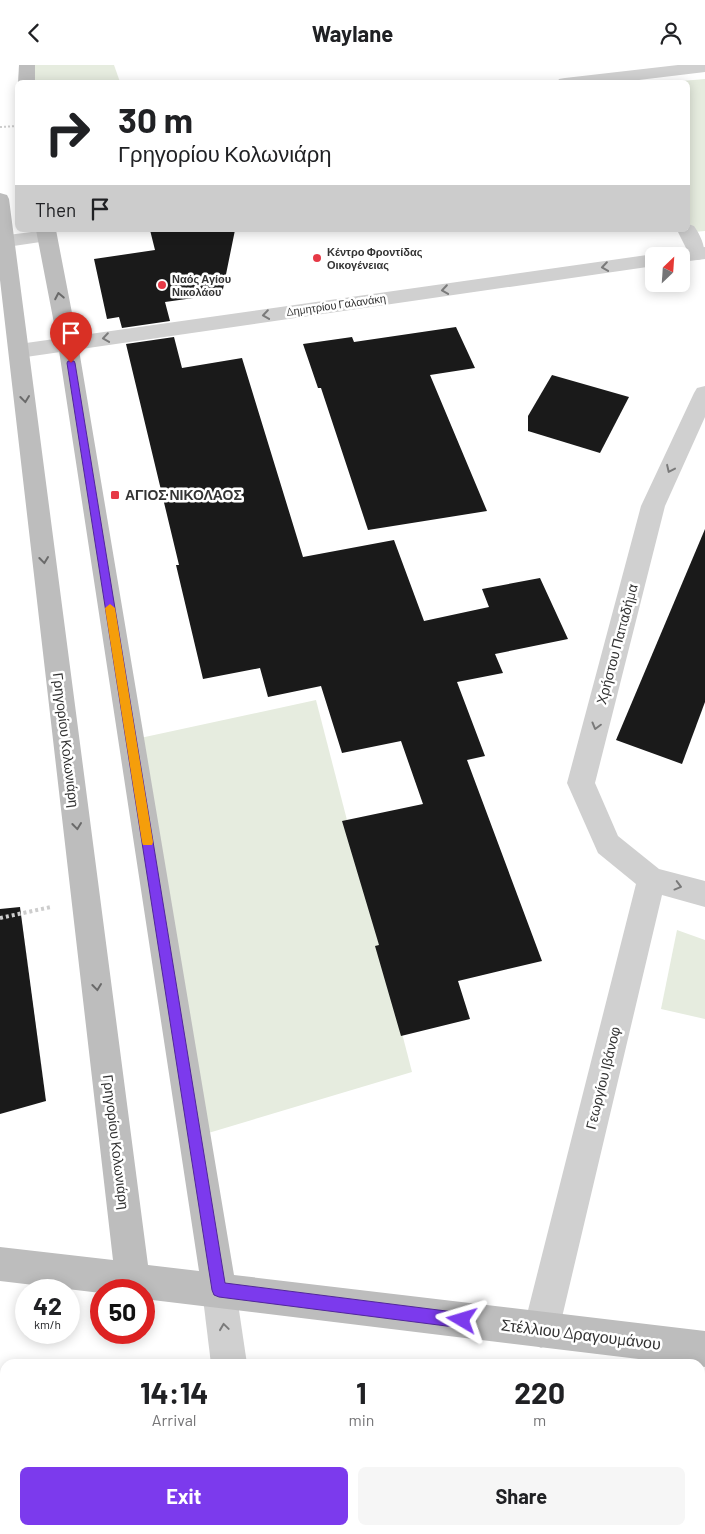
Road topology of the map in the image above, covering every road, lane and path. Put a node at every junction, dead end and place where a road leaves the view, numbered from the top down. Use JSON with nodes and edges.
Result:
{"nodes":[{"id":1,"x":27,"y":65,"type":"edge"},
{"id":2,"x":705,"y":67,"type":"edge"},
{"id":3,"x":613,"y":75,"type":"edge"},
{"id":4,"x":26,"y":80,"type":"edge"},
{"id":5,"x":583,"y":80,"type":"edge"},
{"id":6,"x":15,"y":126,"type":"edge"},
{"id":7,"x":0,"y":127,"type":"edge"},
{"id":8,"x":0,"y":199,"type":"edge"},
{"id":9,"x":688,"y":232,"type":"edge"},
{"id":10,"x":47,"y":233,"type":"edge"},
{"id":11,"x":3,"y":242,"type":"edge"},
{"id":12,"x":695,"y":254,"type":"edge"},
{"id":13,"x":645,"y":261,"type":"edge"},
{"id":14,"x":68,"y":344,"type":"junction"},
{"id":15,"x":19,"y":351,"type":"junction"},
{"id":16,"x":705,"y":393,"type":"edge"},
{"id":17,"x":695,"y":439,"type":"edge"},
{"id":18,"x":651,"y":879,"type":"junction"},
{"id":19,"x":705,"y":894,"type":"edge"},
{"id":20,"x":86,"y":899,"type":"junction"},
{"id":21,"x":0,"y":919,"type":"edge"},
{"id":22,"x":0,"y":1264,"type":"edge"},
{"id":23,"x":125,"y":1279,"type":"edge"},
{"id":24,"x":133,"y":1279,"type":"edge"},
{"id":25,"x":155,"y":1283,"type":"edge"},
{"id":26,"x":219,"y":1290,"type":"junction"},
{"id":27,"x":541,"y":1330,"type":"junction"},
{"id":28,"x":705,"y":1349,"type":"edge"},
{"id":29,"x":228,"y":1359,"type":"edge"}],
"edges":[{"from":1,"to":4,"type":"main road"},
{"from":2,"to":3,"type":"street"},
{"from":3,"to":5,"type":"street"},
{"from":6,"to":7,"type":"path"},
{"from":8,"to":11,"type":"main road","name":"Γρηγορίου Κολωνιάρη"},
{"from":9,"to":12,"type":"street"},
{"from":10,"to":11,"type":"street"},
{"from":14,"to":10,"type":"main road","one_way":true},
{"from":11,"to":15,"type":"main road","name":"Γρηγορίου Κολωνιάρη"},
{"from":13,"to":14,"type":"street","name":"Δημητρίου Γαλανάκη","one_way":true},
{"from":14,"to":15,"type":"street","name":"Δημητρίου Γαλανάκη"},
{"from":14,"to":26,"type":"main road"},
{"from":15,"to":20,"type":"main road","name":"Γρηγορίου Κολωνιάρη","one_way":true},
{"from":16,"to":17,"type":"street","name":"Χρήστου Παπαδήμα"},
{"from":17,"to":18,"type":"street","name":"Χρήστου Παπαδήμα","one_way":true},
{"from":18,"to":19,"type":"street","one_way":true},
{"from":18,"to":27,"type":"street","name":"Γεωργίου Ιβάνοφ"},
{"from":20,"to":21,"type":"path"},
{"from":20,"to":24,"type":"main road","name":"Γρηγορίου Κολωνιάρη","one_way":true},
{"from":22,"to":23,"type":"main road","name":"Στέλλιου Δραγουμάνου"},
{"from":25,"to":26,"type":"main road","name":"Στέλλιου Δραγουμάνου"},
{"from":26,"to":27,"type":"main road","name":"Στέλλιου Δραγουμάνου"},
{"from":29,"to":26,"type":"street","one_way":true},
{"from":27,"to":28,"type":"main road","name":"Στέλλιου Δραγουμάνου"}]}
